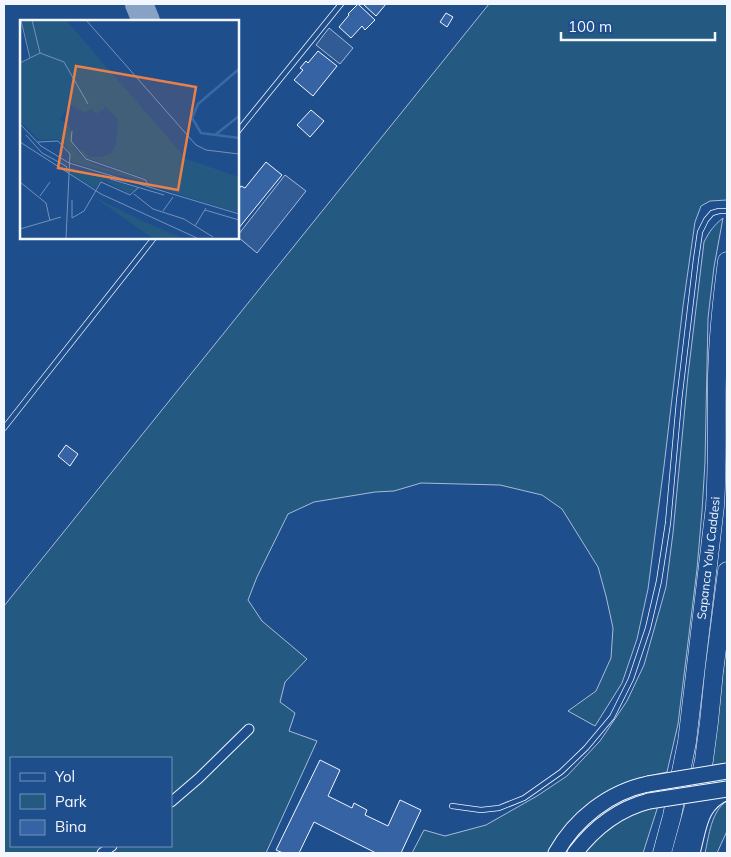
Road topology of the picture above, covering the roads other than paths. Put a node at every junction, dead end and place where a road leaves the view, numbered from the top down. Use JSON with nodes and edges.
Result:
{"nodes":[{"id":1,"x":340,"y":4,"type":"edge"},
{"id":2,"x":239,"y":130,"type":"edge"},
{"id":3,"x":727,"y":211,"type":"edge"},
{"id":4,"x":153,"y":239,"type":"edge"},
{"id":5,"x":727,"y":261,"type":"edge"},
{"id":6,"x":725,"y":304,"type":"edge"},
{"id":7,"x":4,"y":428,"type":"edge"},
{"id":8,"x":727,"y":571,"type":"edge"},
{"id":9,"x":249,"y":729,"type":"dead end"},
{"id":10,"x":727,"y":771,"type":"edge"},
{"id":11,"x":727,"y":788,"type":"edge"},
{"id":12,"x":727,"y":792,"type":"edge"},
{"id":13,"x":172,"y":801,"type":"edge"},
{"id":14,"x":452,"y":806,"type":"dead end"},
{"id":15,"x":662,"y":851,"type":"edge"},
{"id":16,"x":556,"y":853,"type":"edge"},
{"id":17,"x":575,"y":853,"type":"edge"},
{"id":18,"x":681,"y":853,"type":"edge"},
{"id":19,"x":692,"y":853,"type":"edge"}],
"edges":[{"from":1,"to":2,"type":"lane"},
{"from":3,"to":14,"type":"lane"},
{"from":4,"to":7,"type":"lane"},
{"from":5,"to":6,"type":"highway","name":"Sapanca Yolu Caddesi"},
{"from":6,"to":15,"type":"highway","name":"Sapanca Yolu Caddesi"},
{"from":8,"to":18,"type":"highway","name":"Sapanca Yolu Caddesi"},
{"from":9,"to":13,"type":"street"},
{"from":10,"to":16,"type":"main road","bridge":true},
{"from":11,"to":17,"type":"main road","bridge":true},
{"from":12,"to":19,"type":"main road"}]}
